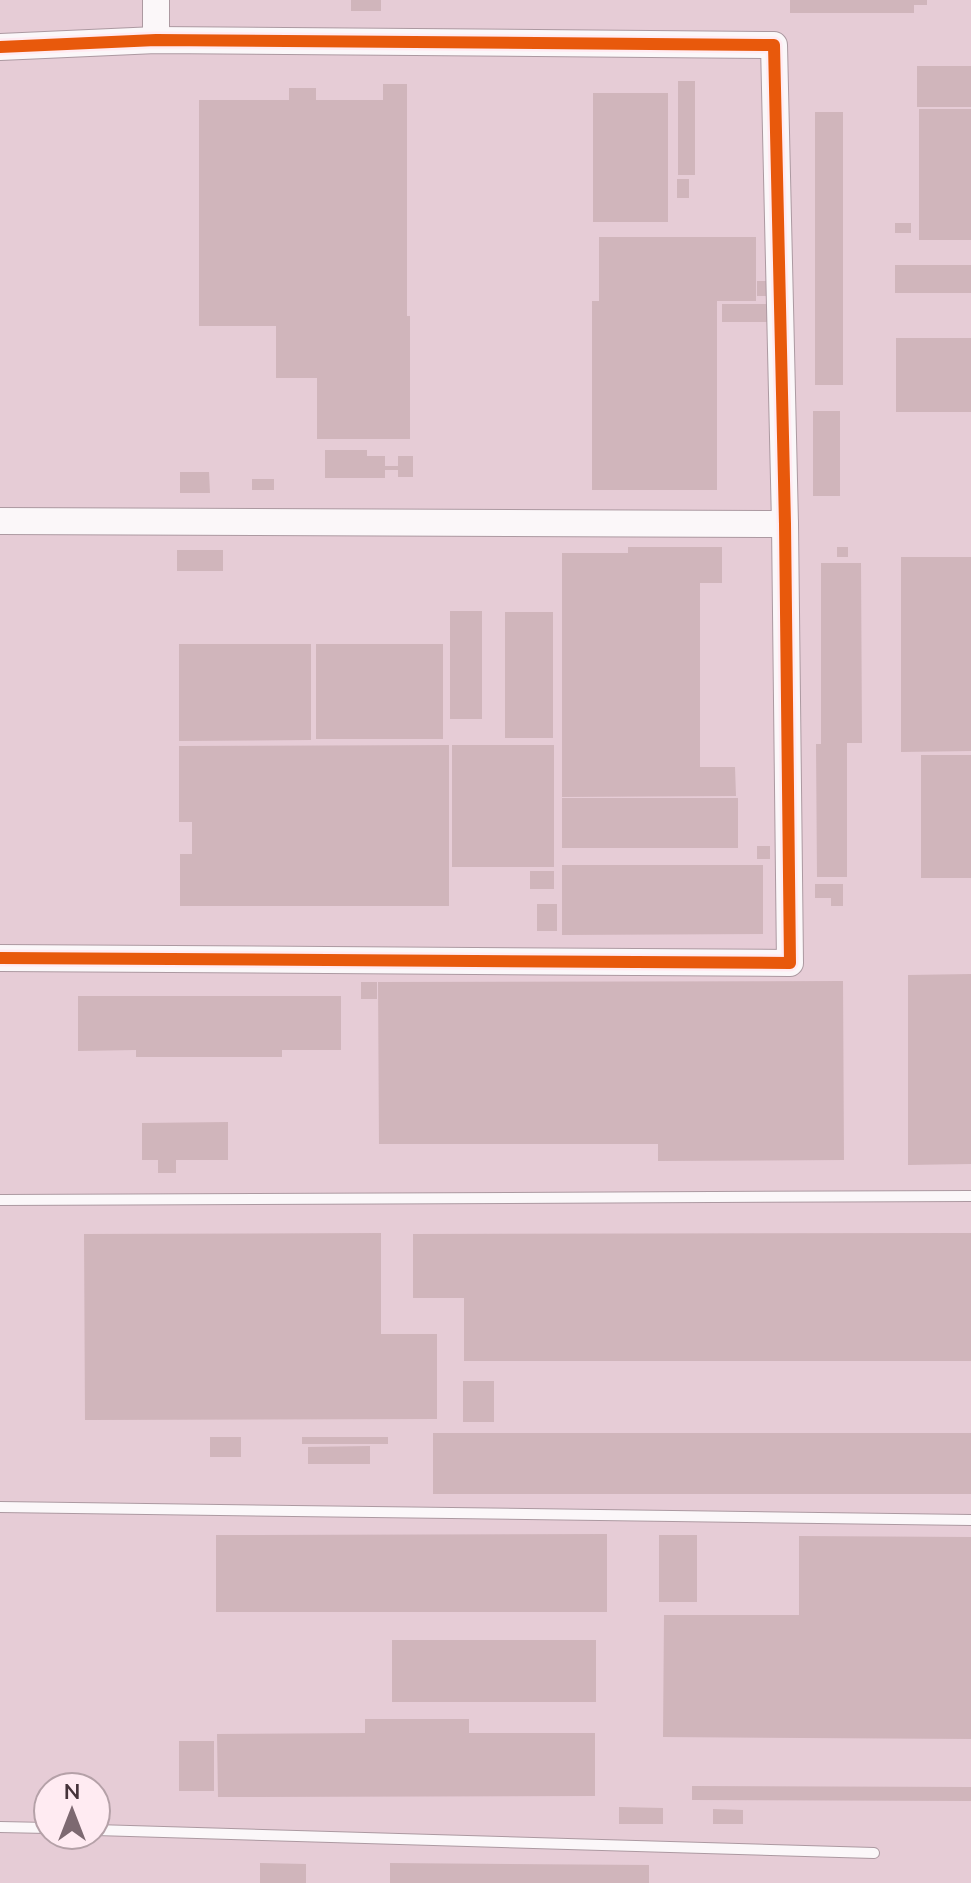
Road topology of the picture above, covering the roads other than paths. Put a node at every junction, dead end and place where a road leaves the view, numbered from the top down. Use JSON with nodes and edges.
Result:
{"nodes":[{"id":1,"x":156,"y":0,"type":"edge"},
{"id":2,"x":156,"y":40,"type":"junction"},
{"id":3,"x":0,"y":47,"type":"edge"},
{"id":4,"x":0,"y":521,"type":"edge"},
{"id":5,"x":785,"y":524,"type":"junction"},
{"id":6,"x":0,"y":958,"type":"edge"},
{"id":7,"x":971,"y":1196,"type":"edge"},
{"id":8,"x":0,"y":1200,"type":"edge"},
{"id":9,"x":0,"y":1507,"type":"edge"},
{"id":10,"x":971,"y":1520,"type":"edge"},
{"id":11,"x":0,"y":1827,"type":"edge"},
{"id":12,"x":32,"y":1828,"type":"edge"},
{"id":13,"x":112,"y":1830,"type":"edge"},
{"id":14,"x":874,"y":1853,"type":"dead end"}],
"edges":[{"from":1,"to":2,"type":"street"},
{"from":2,"to":3,"type":"street"},
{"from":2,"to":5,"type":"street"},
{"from":4,"to":5,"type":"street"},
{"from":5,"to":6,"type":"street"},
{"from":7,"to":8,"type":"lane"},
{"from":9,"to":10,"type":"lane"},
{"from":11,"to":12,"type":"lane"},
{"from":13,"to":14,"type":"lane"}]}
